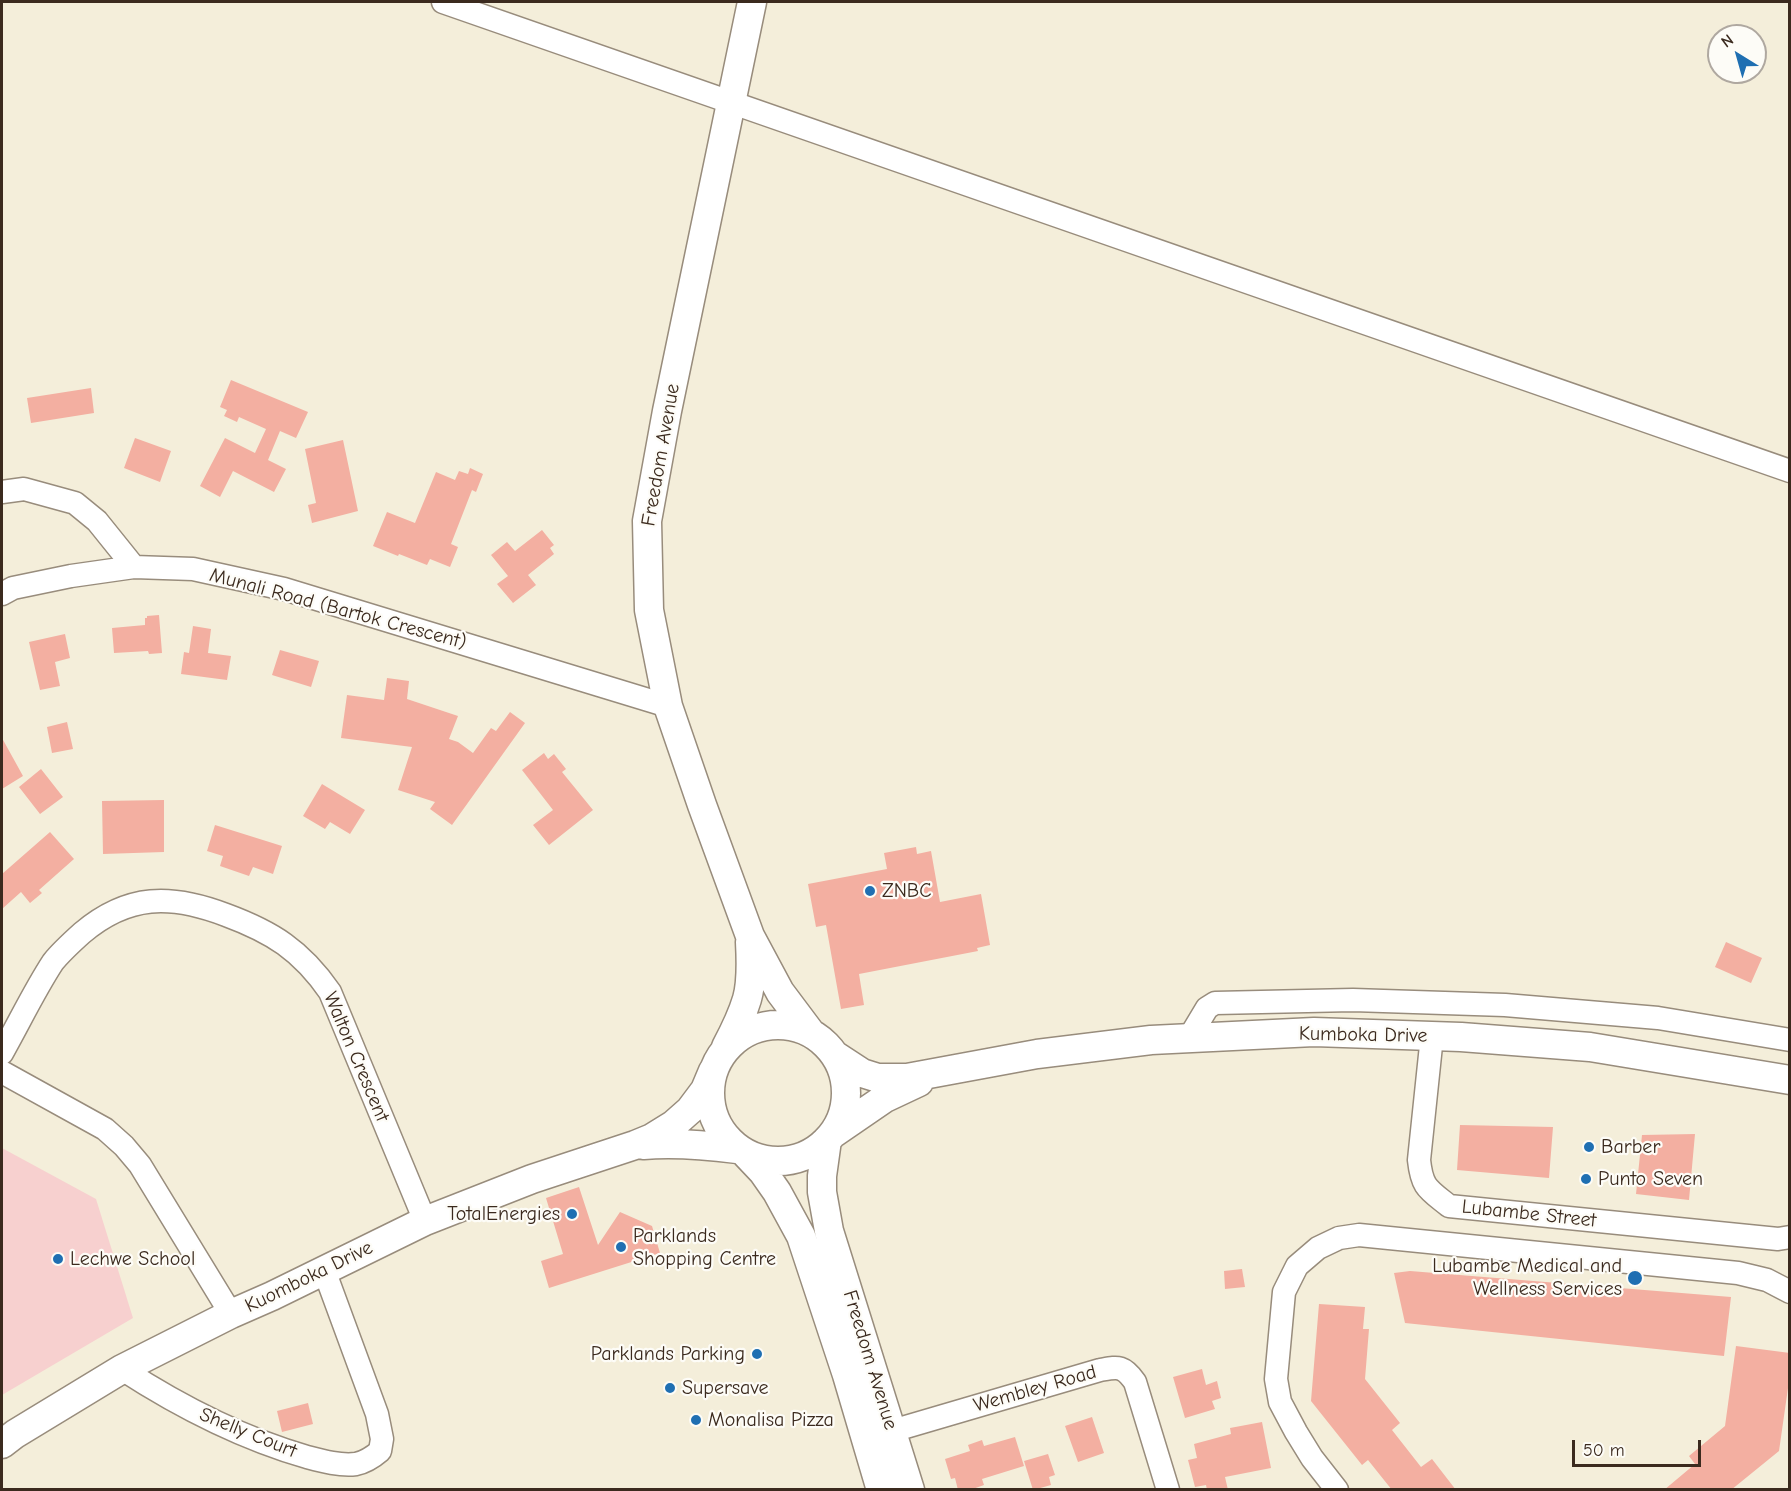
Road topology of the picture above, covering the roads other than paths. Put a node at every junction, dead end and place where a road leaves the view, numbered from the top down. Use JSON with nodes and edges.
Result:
{"nodes":[{"id":1,"x":443,"y":2,"type":"edge"},
{"id":2,"x":752,"y":2,"type":"edge"},
{"id":3,"x":731,"y":101,"type":"junction"},
{"id":4,"x":1790,"y":471,"type":"edge"},
{"id":5,"x":2,"y":492,"type":"edge"},
{"id":6,"x":134,"y":567,"type":"junction"},
{"id":7,"x":2,"y":594,"type":"edge"},
{"id":8,"x":668,"y":706,"type":"junction"},
{"id":9,"x":750,"y":936,"type":"junction"},
{"id":10,"x":1353,"y":1000,"type":"junction"},
{"id":11,"x":810,"y":1032,"type":"junction"},
{"id":12,"x":1354,"y":1034,"type":"junction"},
{"id":13,"x":1432,"y":1036,"type":"junction"},
{"id":14,"x":1189,"y":1038,"type":"junction"},
{"id":15,"x":1790,"y":1040,"type":"edge"},
{"id":16,"x":2,"y":1053,"type":"edge"},
{"id":17,"x":836,"y":1056,"type":"junction"},
{"id":18,"x":718,"y":1061,"type":"junction"},
{"id":19,"x":2,"y":1072,"type":"edge"},
{"id":20,"x":937,"y":1073,"type":"junction"},
{"id":21,"x":1790,"y":1080,"type":"edge"},
{"id":22,"x":830,"y":1137,"type":"junction"},
{"id":23,"x":634,"y":1145,"type":"junction"},
{"id":24,"x":741,"y":1151,"type":"junction"},
{"id":25,"x":425,"y":1221,"type":"junction"},
{"id":26,"x":1790,"y":1236,"type":"edge"},
{"id":27,"x":324,"y":1270,"type":"junction"},
{"id":28,"x":1790,"y":1292,"type":"edge"},
{"id":29,"x":231,"y":1314,"type":"junction"},
{"id":30,"x":122,"y":1369,"type":"junction"},
{"id":31,"x":892,"y":1431,"type":"junction"},
{"id":32,"x":2,"y":1444,"type":"edge"},
{"id":33,"x":881,"y":1490,"type":"edge"},
{"id":34,"x":910,"y":1490,"type":"edge"},
{"id":35,"x":1168,"y":1490,"type":"edge"},
{"id":36,"x":1337,"y":1490,"type":"edge"}],
"edges":[{"from":1,"to":3,"type":"street"},
{"from":2,"to":3,"type":"main road","name":"Freedom Avenue"},
{"from":3,"to":4,"type":"street"},
{"from":3,"to":8,"type":"main road","name":"Freedom Avenue"},
{"from":5,"to":6,"type":"street"},
{"from":6,"to":7,"type":"street","name":"Munali Road (Bartok Crescent)"},
{"from":6,"to":8,"type":"street","name":"Munali Road (Bartok Crescent)"},
{"from":8,"to":9,"type":"main road","name":"Freedom Avenue"},
{"from":9,"to":11,"type":"main road","name":"Freedom Avenue"},
{"from":9,"to":18,"type":"main road","name":"Freedom Avenue"},
{"from":10,"to":12,"type":"street"},
{"from":10,"to":14,"type":"street"},
{"from":10,"to":15,"type":"street"},
{"from":11,"to":17,"type":"main road"},
{"from":11,"to":18,"type":"main road"},
{"from":12,"to":13,"type":"main road","name":"Kumboka Drive"},
{"from":12,"to":14,"type":"main road","name":"Kumboka Drive"},
{"from":13,"to":21,"type":"main road","name":"Kumboka Drive"},
{"from":13,"to":26,"type":"street","name":"Lubambe Street"},
{"from":14,"to":20,"type":"main road","name":"Kumboka Drive"},
{"from":16,"to":25,"type":"street","name":"Walton Crescent"},
{"from":17,"to":20,"type":"main road","name":"Kumboka Drive"},
{"from":17,"to":22,"type":"main road"},
{"from":18,"to":23,"type":"main road","name":"Freedom Avenue"},
{"from":18,"to":24,"type":"main road"},
{"from":19,"to":29,"type":"street"},
{"from":20,"to":22,"type":"main road","name":"Kumboka Drive"},
{"from":22,"to":24,"type":"main road"},
{"from":22,"to":31,"type":"main road","name":"Freedom Avenue"},
{"from":23,"to":24,"type":"main road"},
{"from":23,"to":25,"type":"main road","name":"Kuomboka Drive"},
{"from":24,"to":33,"type":"main road","name":"Freedom Avenue"},
{"from":25,"to":27,"type":"main road","name":"Kuomboka Drive"},
{"from":27,"to":29,"type":"main road","name":"Kuomboka Drive"},
{"from":27,"to":30,"type":"street","name":"Shelly Court"},
{"from":28,"to":36,"type":"street"},
{"from":29,"to":30,"type":"main road","name":"Kuomboka Drive"},
{"from":30,"to":32,"type":"main road","name":"Kuomboka Drive"},
{"from":31,"to":34,"type":"main road","name":"Freedom Avenue"},
{"from":31,"to":35,"type":"street","name":"Wembley Road"}]}
